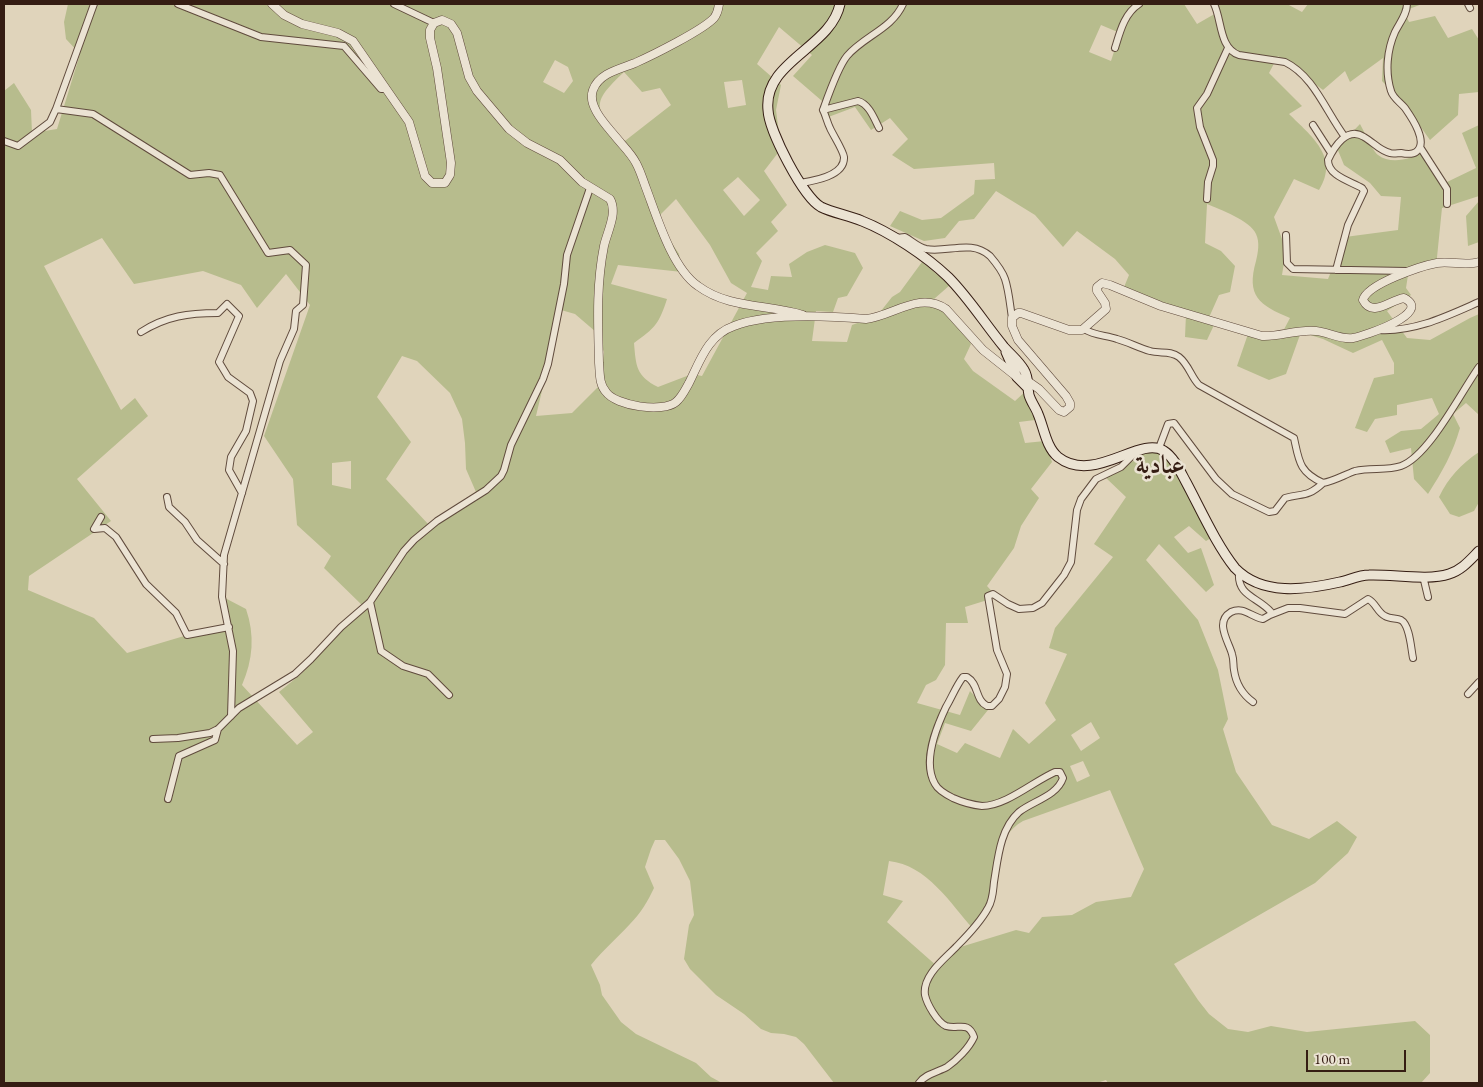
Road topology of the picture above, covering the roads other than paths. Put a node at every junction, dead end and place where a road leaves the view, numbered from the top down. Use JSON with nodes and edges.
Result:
{"nodes":[{"id":1,"x":94,"y":4,"type":"edge"},
{"id":2,"x":178,"y":4,"type":"edge"},
{"id":3,"x":272,"y":4,"type":"edge"},
{"id":4,"x":394,"y":4,"type":"edge"},
{"id":5,"x":718,"y":4,"type":"edge"},
{"id":6,"x":840,"y":4,"type":"edge"},
{"id":7,"x":903,"y":4,"type":"edge"},
{"id":8,"x":1139,"y":4,"type":"edge"},
{"id":9,"x":1214,"y":4,"type":"edge"},
{"id":10,"x":1409,"y":5,"type":"edge"},
{"id":11,"x":434,"y":23,"type":"junction"},
{"id":12,"x":1115,"y":48,"type":"dead end"},
{"id":13,"x":1228,"y":48,"type":"junction"},
{"id":14,"x":386,"y":89,"type":"junction"},
{"id":15,"x":56,"y":109,"type":"junction"},
{"id":16,"x":823,"y":110,"type":"junction"},
{"id":17,"x":1312,"y":125,"type":"dead end"},
{"id":18,"x":879,"y":128,"type":"dead end"},
{"id":19,"x":1345,"y":137,"type":"junction"},
{"id":20,"x":4,"y":141,"type":"edge"},
{"id":21,"x":1420,"y":147,"type":"junction"},
{"id":22,"x":1331,"y":153,"type":"junction"},
{"id":23,"x":800,"y":184,"type":"junction"},
{"id":24,"x":590,"y":188,"type":"junction"},
{"id":25,"x":1207,"y":199,"type":"dead end"},
{"id":26,"x":1447,"y":204,"type":"dead end"},
{"id":27,"x":1286,"y":235,"type":"dead end"},
{"id":28,"x":896,"y":238,"type":"junction"},
{"id":29,"x":1479,"y":262,"type":"edge"},
{"id":30,"x":1336,"y":270,"type":"junction"},
{"id":31,"x":1408,"y":271,"type":"junction"},
{"id":32,"x":1479,"y":302,"type":"edge"},
{"id":33,"x":807,"y":316,"type":"junction"},
{"id":34,"x":1012,"y":318,"type":"junction"},
{"id":35,"x":1084,"y":329,"type":"junction"},
{"id":36,"x":1379,"y":330,"type":"junction"},
{"id":37,"x":141,"y":332,"type":"dead end"},
{"id":38,"x":1004,"y":347,"type":"junction"},
{"id":39,"x":1479,"y":367,"type":"edge"},
{"id":40,"x":1017,"y":377,"type":"junction"},
{"id":41,"x":1028,"y":385,"type":"junction"},
{"id":42,"x":1159,"y":448,"type":"junction"},
{"id":43,"x":1136,"y":452,"type":"junction"},
{"id":44,"x":1323,"y":484,"type":"junction"},
{"id":45,"x":242,"y":493,"type":"junction"},
{"id":46,"x":167,"y":497,"type":"dead end"},
{"id":47,"x":101,"y":517,"type":"dead end"},
{"id":48,"x":1479,"y":551,"type":"edge"},
{"id":49,"x":224,"y":564,"type":"junction"},
{"id":50,"x":1239,"y":573,"type":"junction"},
{"id":51,"x":1423,"y":576,"type":"junction"},
{"id":52,"x":1428,"y":597,"type":"dead end"},
{"id":53,"x":370,"y":602,"type":"junction"},
{"id":54,"x":1270,"y":616,"type":"junction"},
{"id":55,"x":229,"y":627,"type":"junction"},
{"id":56,"x":1413,"y":658,"type":"dead end"},
{"id":57,"x":1479,"y":682,"type":"edge"},
{"id":58,"x":1468,"y":694,"type":"dead end"},
{"id":59,"x":449,"y":695,"type":"dead end"},
{"id":60,"x":1253,"y":702,"type":"dead end"},
{"id":61,"x":231,"y":716,"type":"junction"},
{"id":62,"x":218,"y":729,"type":"junction"},
{"id":63,"x":153,"y":739,"type":"dead end"},
{"id":64,"x":168,"y":799,"type":"dead end"},
{"id":65,"x":919,"y":1083,"type":"edge"}],
"edges":[{"from":1,"to":15,"type":"street"},
{"from":2,"to":14,"type":"street"},
{"from":3,"to":14,"type":"street"},
{"from":4,"to":11,"type":"street"},
{"from":5,"to":33,"type":"street"},
{"from":6,"to":23,"type":"main road"},
{"from":7,"to":16,"type":"street"},
{"from":8,"to":12,"type":"street"},
{"from":9,"to":13,"type":"street"},
{"from":10,"to":21,"type":"street"},
{"from":11,"to":14,"type":"street"},
{"from":11,"to":24,"type":"street"},
{"from":13,"to":19,"type":"street"},
{"from":13,"to":25,"type":"street"},
{"from":15,"to":20,"type":"street"},
{"from":15,"to":45,"type":"street"},
{"from":16,"to":18,"type":"street"},
{"from":16,"to":23,"type":"street"},
{"from":17,"to":22,"type":"street"},
{"from":19,"to":21,"type":"street"},
{"from":19,"to":22,"type":"street"},
{"from":21,"to":26,"type":"street"},
{"from":22,"to":30,"type":"street"},
{"from":23,"to":28,"type":"main road"},
{"from":24,"to":33,"type":"street"},
{"from":24,"to":53,"type":"street"},
{"from":27,"to":30,"type":"street"},
{"from":28,"to":34,"type":"street"},
{"from":28,"to":38,"type":"main road"},
{"from":29,"to":31,"type":"street"},
{"from":30,"to":31,"type":"street"},
{"from":31,"to":36,"type":"street"},
{"from":32,"to":36,"type":"street"},
{"from":33,"to":40,"type":"street"},
{"from":34,"to":35,"type":"street"},
{"from":34,"to":41,"type":"street"},
{"from":35,"to":36,"type":"street"},
{"from":35,"to":44,"type":"street"},
{"from":37,"to":45,"type":"street"},
{"from":38,"to":40,"type":"main road"},
{"from":38,"to":41,"type":"main road"},
{"from":39,"to":44,"type":"street"},
{"from":40,"to":41,"type":"main road"},
{"from":41,"to":43,"type":"main road"},
{"from":42,"to":43,"type":"main road"},
{"from":42,"to":44,"type":"street"},
{"from":42,"to":50,"type":"main road"},
{"from":43,"to":65,"type":"street"},
{"from":45,"to":49,"type":"street"},
{"from":46,"to":49,"type":"street"},
{"from":47,"to":55,"type":"street"},
{"from":48,"to":51,"type":"main road"},
{"from":49,"to":55,"type":"street"},
{"from":50,"to":51,"type":"main road"},
{"from":50,"to":54,"type":"street"},
{"from":51,"to":52,"type":"street"},
{"from":53,"to":59,"type":"street"},
{"from":53,"to":61,"type":"street"},
{"from":54,"to":56,"type":"street"},
{"from":54,"to":60,"type":"street"},
{"from":55,"to":61,"type":"street"},
{"from":57,"to":58,"type":"street"},
{"from":61,"to":62,"type":"street"},
{"from":62,"to":63,"type":"street"},
{"from":62,"to":64,"type":"street"}]}
